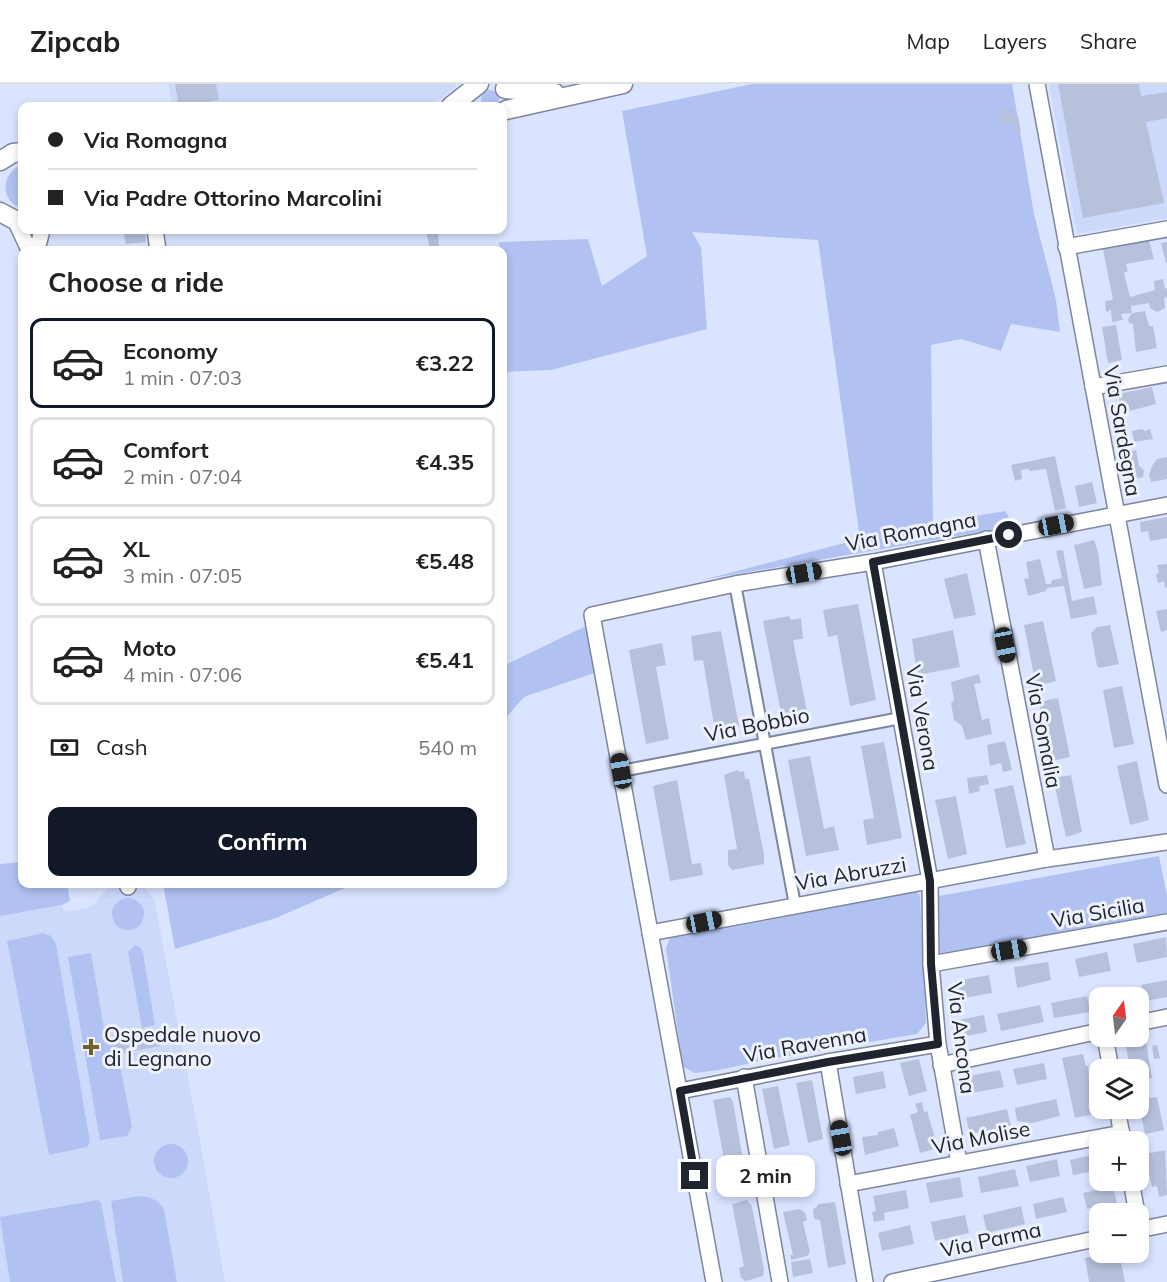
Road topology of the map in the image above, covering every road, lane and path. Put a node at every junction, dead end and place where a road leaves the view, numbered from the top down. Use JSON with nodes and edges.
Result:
{"nodes":[{"id":1,"x":623,"y":84,"type":"edge"},
{"id":2,"x":1037,"y":84,"type":"edge"},
{"id":3,"x":501,"y":85,"type":"edge"},
{"id":4,"x":475,"y":90,"type":"edge"},
{"id":5,"x":575,"y":93,"type":"junction"},
{"id":6,"x":457,"y":102,"type":"edge"},
{"id":7,"x":507,"y":102,"type":"edge"},
{"id":8,"x":507,"y":111,"type":"edge"},
{"id":9,"x":18,"y":152,"type":"edge"},
{"id":10,"x":0,"y":161,"type":"edge"},
{"id":11,"x":1167,"y":229,"type":"edge"},
{"id":12,"x":1066,"y":247,"type":"junction"},
{"id":13,"x":1167,"y":374,"type":"edge"},
{"id":14,"x":1093,"y":387,"type":"junction"},
{"id":15,"x":1167,"y":505,"type":"edge"},
{"id":16,"x":1109,"y":515,"type":"junction"},
{"id":17,"x":986,"y":539,"type":"junction"},
{"id":18,"x":873,"y":562,"type":"junction"},
{"id":19,"x":735,"y":584,"type":"junction"},
{"id":20,"x":901,"y":718,"type":"junction"},
{"id":21,"x":765,"y":744,"type":"junction"},
{"id":22,"x":621,"y":771,"type":"junction"},
{"id":23,"x":1167,"y":785,"type":"edge"},
{"id":24,"x":1167,"y":842,"type":"edge"},
{"id":25,"x":1047,"y":859,"type":"junction"},
{"id":26,"x":930,"y":881,"type":"junction"},
{"id":27,"x":795,"y":905,"type":"junction"},
{"id":28,"x":1167,"y":922,"type":"edge"},
{"id":29,"x":650,"y":933,"type":"junction"},
{"id":30,"x":931,"y":964,"type":"junction"},
{"id":31,"x":1167,"y":1017,"type":"edge"},
{"id":32,"x":1149,"y":1021,"type":"edge"},
{"id":33,"x":1089,"y":1033,"type":"edge"},
{"id":34,"x":938,"y":1044,"type":"junction"},
{"id":35,"x":828,"y":1062,"type":"junction"},
{"id":36,"x":941,"y":1065,"type":"junction"},
{"id":37,"x":744,"y":1077,"type":"junction"},
{"id":38,"x":680,"y":1091,"type":"junction"},
{"id":39,"x":1089,"y":1142,"type":"edge"},
{"id":40,"x":959,"y":1163,"type":"junction"},
{"id":41,"x":848,"y":1184,"type":"junction"},
{"id":42,"x":1167,"y":1224,"type":"edge"},
{"id":43,"x":1149,"y":1226,"type":"edge"},
{"id":44,"x":1089,"y":1240,"type":"edge"},
{"id":45,"x":714,"y":1282,"type":"edge"},
{"id":46,"x":780,"y":1282,"type":"edge"},
{"id":47,"x":865,"y":1282,"type":"edge"},
{"id":48,"x":892,"y":1282,"type":"edge"}],
"edges":[{"from":1,"to":5,"type":"street"},
{"from":2,"to":12,"type":"street","name":"Via Sardegna"},
{"from":3,"to":5,"type":"street"},
{"from":3,"to":7,"type":"street"},
{"from":4,"to":6,"type":"street"},
{"from":5,"to":8,"type":"street"},
{"from":9,"to":10,"type":"street"},
{"from":11,"to":12,"type":"street"},
{"from":12,"to":14,"type":"street","name":"Via Sardegna"},
{"from":13,"to":14,"type":"street"},
{"from":14,"to":16,"type":"street","name":"Via Sardegna"},
{"from":15,"to":16,"type":"street","name":"Via Romagna"},
{"from":16,"to":17,"type":"street","name":"Via Romagna"},
{"from":16,"to":23,"type":"street","name":"Via Sardegna"},
{"from":17,"to":18,"type":"street","name":"Via Romagna"},
{"from":17,"to":25,"type":"street","name":"Via Somalia"},
{"from":18,"to":19,"type":"street","name":"Via Romagna"},
{"from":18,"to":20,"type":"street","name":"Via Verona"},
{"from":19,"to":21,"type":"street"},
{"from":19,"to":22,"type":"street","name":"Via Romagna"},
{"from":20,"to":21,"type":"street","name":"Via Bobbio"},
{"from":20,"to":26,"type":"street","name":"Via Verona"},
{"from":21,"to":22,"type":"street","name":"Via Bobbio"},
{"from":21,"to":27,"type":"street"},
{"from":22,"to":29,"type":"street"},
{"from":24,"to":25,"type":"street","name":"Via Abruzzi"},
{"from":25,"to":26,"type":"street","name":"Via Abruzzi"},
{"from":26,"to":27,"type":"street","name":"Via Abruzzi"},
{"from":26,"to":30,"type":"street","name":"Via Ancona"},
{"from":27,"to":29,"type":"street","name":"Via Abruzzi"},
{"from":28,"to":30,"type":"street","name":"Via Sicilia"},
{"from":29,"to":38,"type":"street"},
{"from":30,"to":34,"type":"street","name":"Via Ancona"},
{"from":31,"to":32,"type":"street"},
{"from":33,"to":36,"type":"street"},
{"from":34,"to":35,"type":"street","name":"Via Ravenna"},
{"from":34,"to":36,"type":"street","name":"Via Ancona"},
{"from":35,"to":37,"type":"street","name":"Via Ravenna"},
{"from":35,"to":41,"type":"street"},
{"from":36,"to":40,"type":"street","name":"Via Ancona"},
{"from":37,"to":38,"type":"street","name":"Via Ravenna"},
{"from":37,"to":46,"type":"street"},
{"from":38,"to":45,"type":"street"},
{"from":39,"to":40,"type":"street","name":"Via Molise"},
{"from":40,"to":41,"type":"street","name":"Via Molise"},
{"from":41,"to":47,"type":"street"},
{"from":42,"to":43,"type":"street"},
{"from":44,"to":48,"type":"street","name":"Via Parma"}]}
